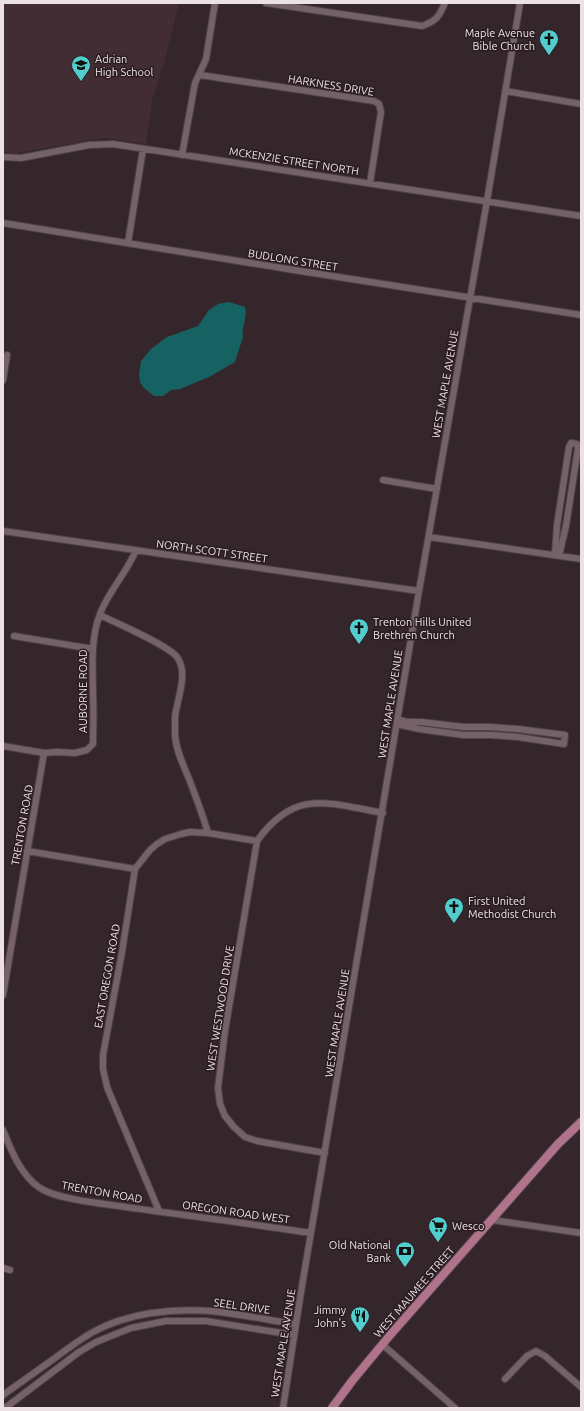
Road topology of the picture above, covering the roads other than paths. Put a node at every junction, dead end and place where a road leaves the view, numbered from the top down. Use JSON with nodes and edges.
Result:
{"nodes":[{"id":1,"x":215,"y":3,"type":"edge"},
{"id":2,"x":266,"y":3,"type":"edge"},
{"id":3,"x":445,"y":3,"type":"edge"},
{"id":4,"x":520,"y":3,"type":"edge"},
{"id":5,"x":200,"y":75,"type":"junction"},
{"id":6,"x":505,"y":91,"type":"junction"},
{"id":7,"x":581,"y":104,"type":"edge"},
{"id":8,"x":143,"y":149,"type":"junction"},
{"id":9,"x":182,"y":155,"type":"junction"},
{"id":10,"x":3,"y":157,"type":"edge"},
{"id":11,"x":370,"y":183,"type":"junction"},
{"id":12,"x":487,"y":201,"type":"junction"},
{"id":13,"x":581,"y":216,"type":"edge"},
{"id":14,"x":3,"y":223,"type":"edge"},
{"id":15,"x":128,"y":243,"type":"junction"},
{"id":16,"x":471,"y":298,"type":"junction"},
{"id":17,"x":581,"y":315,"type":"edge"},
{"id":18,"x":7,"y":355,"type":"dead end"},
{"id":19,"x":3,"y":380,"type":"edge"},
{"id":20,"x":383,"y":480,"type":"dead end"},
{"id":21,"x":563,"y":486,"type":"junction"},
{"id":22,"x":572,"y":488,"type":"junction"},
{"id":23,"x":437,"y":489,"type":"junction"},
{"id":24,"x":3,"y":531,"type":"edge"},
{"id":25,"x":429,"y":537,"type":"junction"},
{"id":26,"x":136,"y":550,"type":"junction"},
{"id":27,"x":557,"y":556,"type":"junction"},
{"id":28,"x":581,"y":559,"type":"edge"},
{"id":29,"x":419,"y":591,"type":"junction"},
{"id":30,"x":100,"y":614,"type":"junction"},
{"id":31,"x":14,"y":636,"type":"dead end"},
{"id":32,"x":93,"y":649,"type":"junction"},
{"id":33,"x":397,"y":722,"type":"junction"},
{"id":34,"x":464,"y":727,"type":"junction"},
{"id":35,"x":518,"y":729,"type":"junction"},
{"id":36,"x":463,"y":735,"type":"junction"},
{"id":37,"x":518,"y":737,"type":"junction"},
{"id":38,"x":3,"y":746,"type":"edge"},
{"id":39,"x":44,"y":753,"type":"junction"},
{"id":40,"x":382,"y":812,"type":"junction"},
{"id":41,"x":208,"y":833,"type":"junction"},
{"id":42,"x":257,"y":841,"type":"junction"},
{"id":43,"x":27,"y":851,"type":"junction"},
{"id":44,"x":135,"y":870,"type":"junction"},
{"id":45,"x":3,"y":995,"type":"edge"},
{"id":46,"x":581,"y":1122,"type":"edge"},
{"id":47,"x":3,"y":1130,"type":"edge"},
{"id":48,"x":325,"y":1153,"type":"junction"},
{"id":49,"x":159,"y":1211,"type":"junction"},
{"id":50,"x":492,"y":1220,"type":"junction"},
{"id":51,"x":311,"y":1233,"type":"junction"},
{"id":52,"x":581,"y":1233,"type":"edge"},
{"id":53,"x":3,"y":1268,"type":"edge"},
{"id":54,"x":10,"y":1270,"type":"dead end"},
{"id":55,"x":185,"y":1311,"type":"junction"},
{"id":56,"x":186,"y":1321,"type":"junction"},
{"id":57,"x":296,"y":1324,"type":"junction"},
{"id":58,"x":294,"y":1335,"type":"junction"},
{"id":59,"x":81,"y":1340,"type":"junction"},
{"id":60,"x":383,"y":1345,"type":"junction"},
{"id":61,"x":86,"y":1348,"type":"junction"},
{"id":62,"x":505,"y":1379,"type":"dead end"},
{"id":63,"x":581,"y":1387,"type":"edge"},
{"id":64,"x":3,"y":1395,"type":"edge"},
{"id":65,"x":3,"y":1404,"type":"edge"},
{"id":66,"x":6,"y":1408,"type":"edge"},
{"id":67,"x":283,"y":1408,"type":"edge"},
{"id":68,"x":332,"y":1408,"type":"edge"},
{"id":69,"x":456,"y":1408,"type":"edge"}],
"edges":[{"from":1,"to":5,"type":"street"},
{"from":2,"to":3,"type":"street"},
{"from":4,"to":6,"type":"street","name":"WEST MAPLE AVENUE"},
{"from":5,"to":9,"type":"street"},
{"from":5,"to":11,"type":"street","name":"HARKNESS DRIVE"},
{"from":6,"to":7,"type":"street"},
{"from":6,"to":12,"type":"street","name":"WEST MAPLE AVENUE"},
{"from":8,"to":9,"type":"street","name":"MCKENZIE STREET NORTH"},
{"from":8,"to":10,"type":"street","name":"MCKENZIE STREET NORTH"},
{"from":8,"to":15,"type":"street"},
{"from":9,"to":11,"type":"street","name":"MCKENZIE STREET NORTH"},
{"from":11,"to":12,"type":"street","name":"MCKENZIE STREET NORTH"},
{"from":12,"to":13,"type":"street","name":"MCKENZIE STREET NORTH"},
{"from":12,"to":16,"type":"street","name":"WEST MAPLE AVENUE"},
{"from":14,"to":15,"type":"street","name":"BUDLONG STREET"},
{"from":15,"to":16,"type":"street","name":"BUDLONG STREET"},
{"from":16,"to":17,"type":"street","name":"BUDLONG STREET"},
{"from":16,"to":23,"type":"street","name":"WEST MAPLE AVENUE"},
{"from":18,"to":19,"type":"street"},
{"from":20,"to":23,"type":"street"},
{"from":21,"to":22,"type":"street"},
{"from":21,"to":22,"type":"street"},
{"from":21,"to":27,"type":"street"},
{"from":22,"to":27,"type":"street"},
{"from":23,"to":25,"type":"street","name":"WEST MAPLE AVENUE"},
{"from":24,"to":26,"type":"street","name":"NORTH SCOTT STREET"},
{"from":25,"to":27,"type":"street"},
{"from":25,"to":29,"type":"street","name":"WEST MAPLE AVENUE"},
{"from":26,"to":29,"type":"street","name":"NORTH SCOTT STREET"},
{"from":26,"to":30,"type":"street","name":"AUBORNE ROAD"},
{"from":27,"to":28,"type":"street"},
{"from":29,"to":33,"type":"street","name":"WEST MAPLE AVENUE"},
{"from":30,"to":32,"type":"street","name":"AUBORNE ROAD"},
{"from":30,"to":41,"type":"street"},
{"from":31,"to":32,"type":"street"},
{"from":32,"to":39,"type":"street","name":"AUBORNE ROAD"},
{"from":33,"to":34,"type":"street"},
{"from":33,"to":36,"type":"street"},
{"from":33,"to":40,"type":"street","name":"WEST MAPLE AVENUE"},
{"from":34,"to":35,"type":"street"},
{"from":34,"to":36,"type":"street"},
{"from":35,"to":37,"type":"street"},
{"from":35,"to":37,"type":"street"},
{"from":36,"to":37,"type":"street"},
{"from":38,"to":39,"type":"street"},
{"from":39,"to":43,"type":"street","name":"TRENTON ROAD"},
{"from":40,"to":42,"type":"street"},
{"from":40,"to":48,"type":"street","name":"WEST MAPLE AVENUE"},
{"from":41,"to":42,"type":"street","name":"EAST OREGON ROAD"},
{"from":41,"to":44,"type":"street","name":"EAST OREGON ROAD"},
{"from":42,"to":48,"type":"street","name":"WEST WESTWOOD DRIVE"},
{"from":43,"to":44,"type":"street"},
{"from":43,"to":45,"type":"street","name":"TRENTON ROAD"},
{"from":44,"to":49,"type":"street","name":"EAST OREGON ROAD"},
{"from":46,"to":50,"type":"main road","name":"WEST MAUMEE STREET"},
{"from":47,"to":49,"type":"street","name":"TRENTON ROAD"},
{"from":48,"to":51,"type":"street","name":"WEST MAPLE AVENUE"},
{"from":49,"to":51,"type":"street","name":"OREGON ROAD WEST"},
{"from":50,"to":52,"type":"street"},
{"from":50,"to":60,"type":"main road","name":"WEST MAUMEE STREET"},
{"from":51,"to":57,"type":"street","name":"WEST MAPLE AVENUE"},
{"from":53,"to":54,"type":"street"},
{"from":55,"to":56,"type":"street"},
{"from":55,"to":57,"type":"street","name":"SEEL DRIVE"},
{"from":55,"to":59,"type":"street","name":"SEEL DRIVE"},
{"from":56,"to":58,"type":"street","name":"SEEL DRIVE"},
{"from":56,"to":61,"type":"street","name":"SEEL DRIVE"},
{"from":57,"to":58,"type":"street","name":"WEST MAPLE AVENUE"},
{"from":58,"to":67,"type":"street","name":"WEST MAPLE AVENUE"},
{"from":59,"to":61,"type":"street"},
{"from":59,"to":64,"type":"street","name":"SEEL DRIVE"},
{"from":60,"to":68,"type":"main road","name":"WEST MAUMEE STREET"},
{"from":60,"to":69,"type":"street"},
{"from":61,"to":66,"type":"street","name":"SEEL DRIVE"},
{"from":62,"to":63,"type":"street"},
{"from":65,"to":66,"type":"street"}]}
